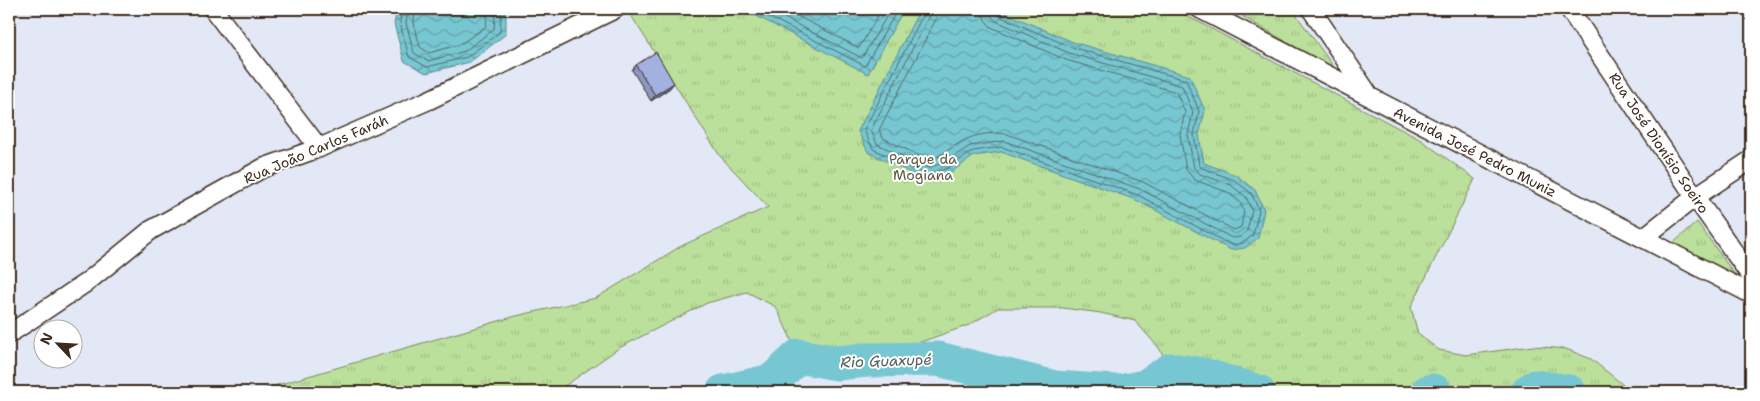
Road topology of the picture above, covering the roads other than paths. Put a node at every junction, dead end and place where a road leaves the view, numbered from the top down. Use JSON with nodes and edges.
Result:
{"nodes":[{"id":1,"x":213,"y":9,"type":"edge"},
{"id":2,"x":616,"y":9,"type":"edge"},
{"id":3,"x":1200,"y":9,"type":"edge"},
{"id":4,"x":1311,"y":9,"type":"edge"},
{"id":5,"x":1569,"y":9,"type":"edge"},
{"id":6,"x":1371,"y":98,"type":"junction"},
{"id":7,"x":319,"y":148,"type":"junction"},
{"id":8,"x":1751,"y":160,"type":"edge"},
{"id":9,"x":1695,"y":197,"type":"junction"},
{"id":10,"x":1643,"y":238,"type":"junction"},
{"id":11,"x":1751,"y":276,"type":"edge"},
{"id":12,"x":1751,"y":294,"type":"edge"},
{"id":13,"x":9,"y":334,"type":"edge"}],
"edges":[{"from":1,"to":7,"type":"street"},
{"from":2,"to":7,"type":"street","name":"Rua João Carlos Faráh"},
{"from":3,"to":6,"type":"street","name":"Avenida José Pedro Muniz"},
{"from":4,"to":6,"type":"street"},
{"from":5,"to":9,"type":"street","name":"Rua José Dionísio Soeiro"},
{"from":6,"to":10,"type":"street","name":"Avenida José Pedro Muniz"},
{"from":7,"to":13,"type":"street","name":"Rua João Carlos Faráh"},
{"from":8,"to":9,"type":"street"},
{"from":9,"to":10,"type":"street"},
{"from":9,"to":11,"type":"street","name":"Rua José Dionísio Soeiro"},
{"from":10,"to":12,"type":"street","name":"Avenida José Pedro Muniz"}]}
